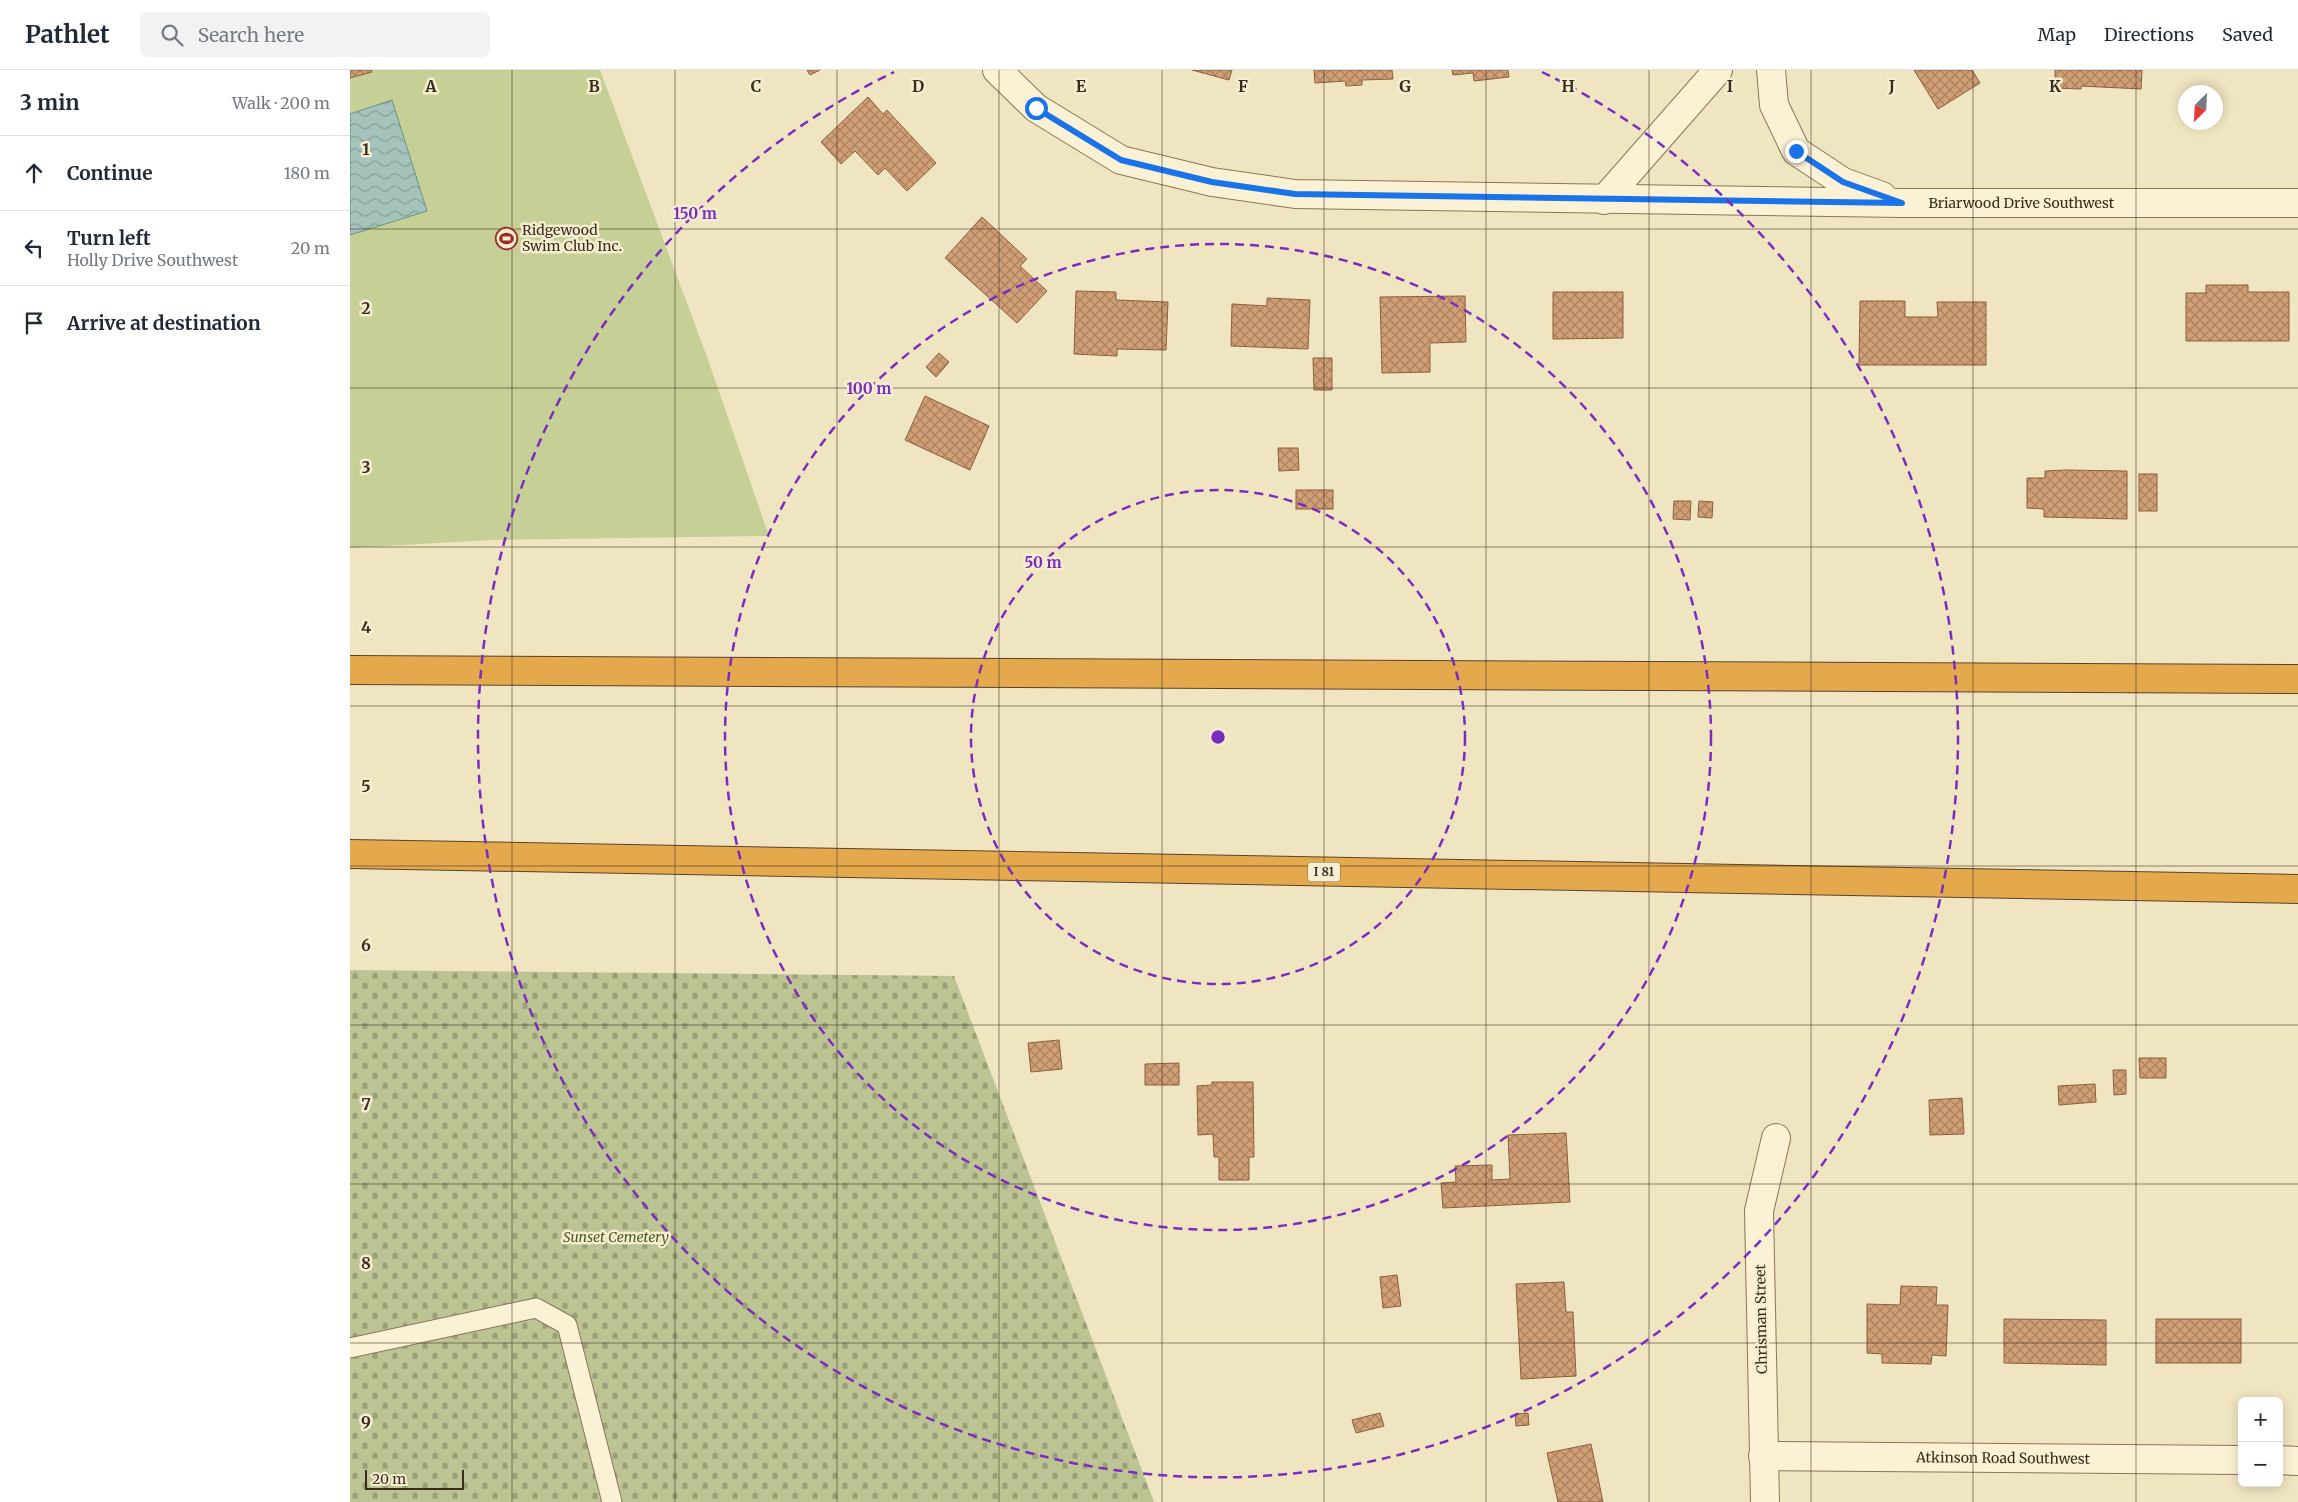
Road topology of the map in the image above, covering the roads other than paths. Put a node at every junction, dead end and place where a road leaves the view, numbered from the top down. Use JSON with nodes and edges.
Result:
{"nodes":[{"id":1,"x":997,"y":70,"type":"edge"},
{"id":2,"x":1718,"y":70,"type":"edge"},
{"id":3,"x":1771,"y":70,"type":"edge"},
{"id":4,"x":1604,"y":200,"type":"junction"},
{"id":5,"x":1902,"y":203,"type":"junction"},
{"id":6,"x":2298,"y":204,"type":"edge"},
{"id":7,"x":350,"y":670,"type":"edge"},
{"id":8,"x":2298,"y":680,"type":"edge"},
{"id":9,"x":350,"y":854,"type":"edge"},
{"id":10,"x":2298,"y":889,"type":"edge"},
{"id":11,"x":1776,"y":1138,"type":"dead end"},
{"id":12,"x":350,"y":1348,"type":"edge"},
{"id":13,"x":1763,"y":1456,"type":"junction"},
{"id":14,"x":2238,"y":1460,"type":"edge"},
{"id":15,"x":2283,"y":1460,"type":"edge"},
{"id":16,"x":2298,"y":1460,"type":"edge"},
{"id":17,"x":612,"y":1502,"type":"edge"},
{"id":18,"x":1765,"y":1502,"type":"edge"}],
"edges":[{"from":1,"to":4,"type":"street","name":"Briarwood Drive Southwest"},
{"from":2,"to":4,"type":"street"},
{"from":3,"to":5,"type":"street"},
{"from":4,"to":5,"type":"street","name":"Briarwood Drive Southwest"},
{"from":5,"to":6,"type":"street","name":"Briarwood Drive Southwest"},
{"from":7,"to":8,"type":"highway"},
{"from":9,"to":10,"type":"highway","number":"I 81"},
{"from":11,"to":13,"type":"street","name":"Chrisman Street"},
{"from":12,"to":17,"type":"lane"},
{"from":13,"to":14,"type":"street","name":"Atkinson Road Southwest"},
{"from":13,"to":18,"type":"street","name":"Chrisman Street"},
{"from":15,"to":16,"type":"street"}]}
